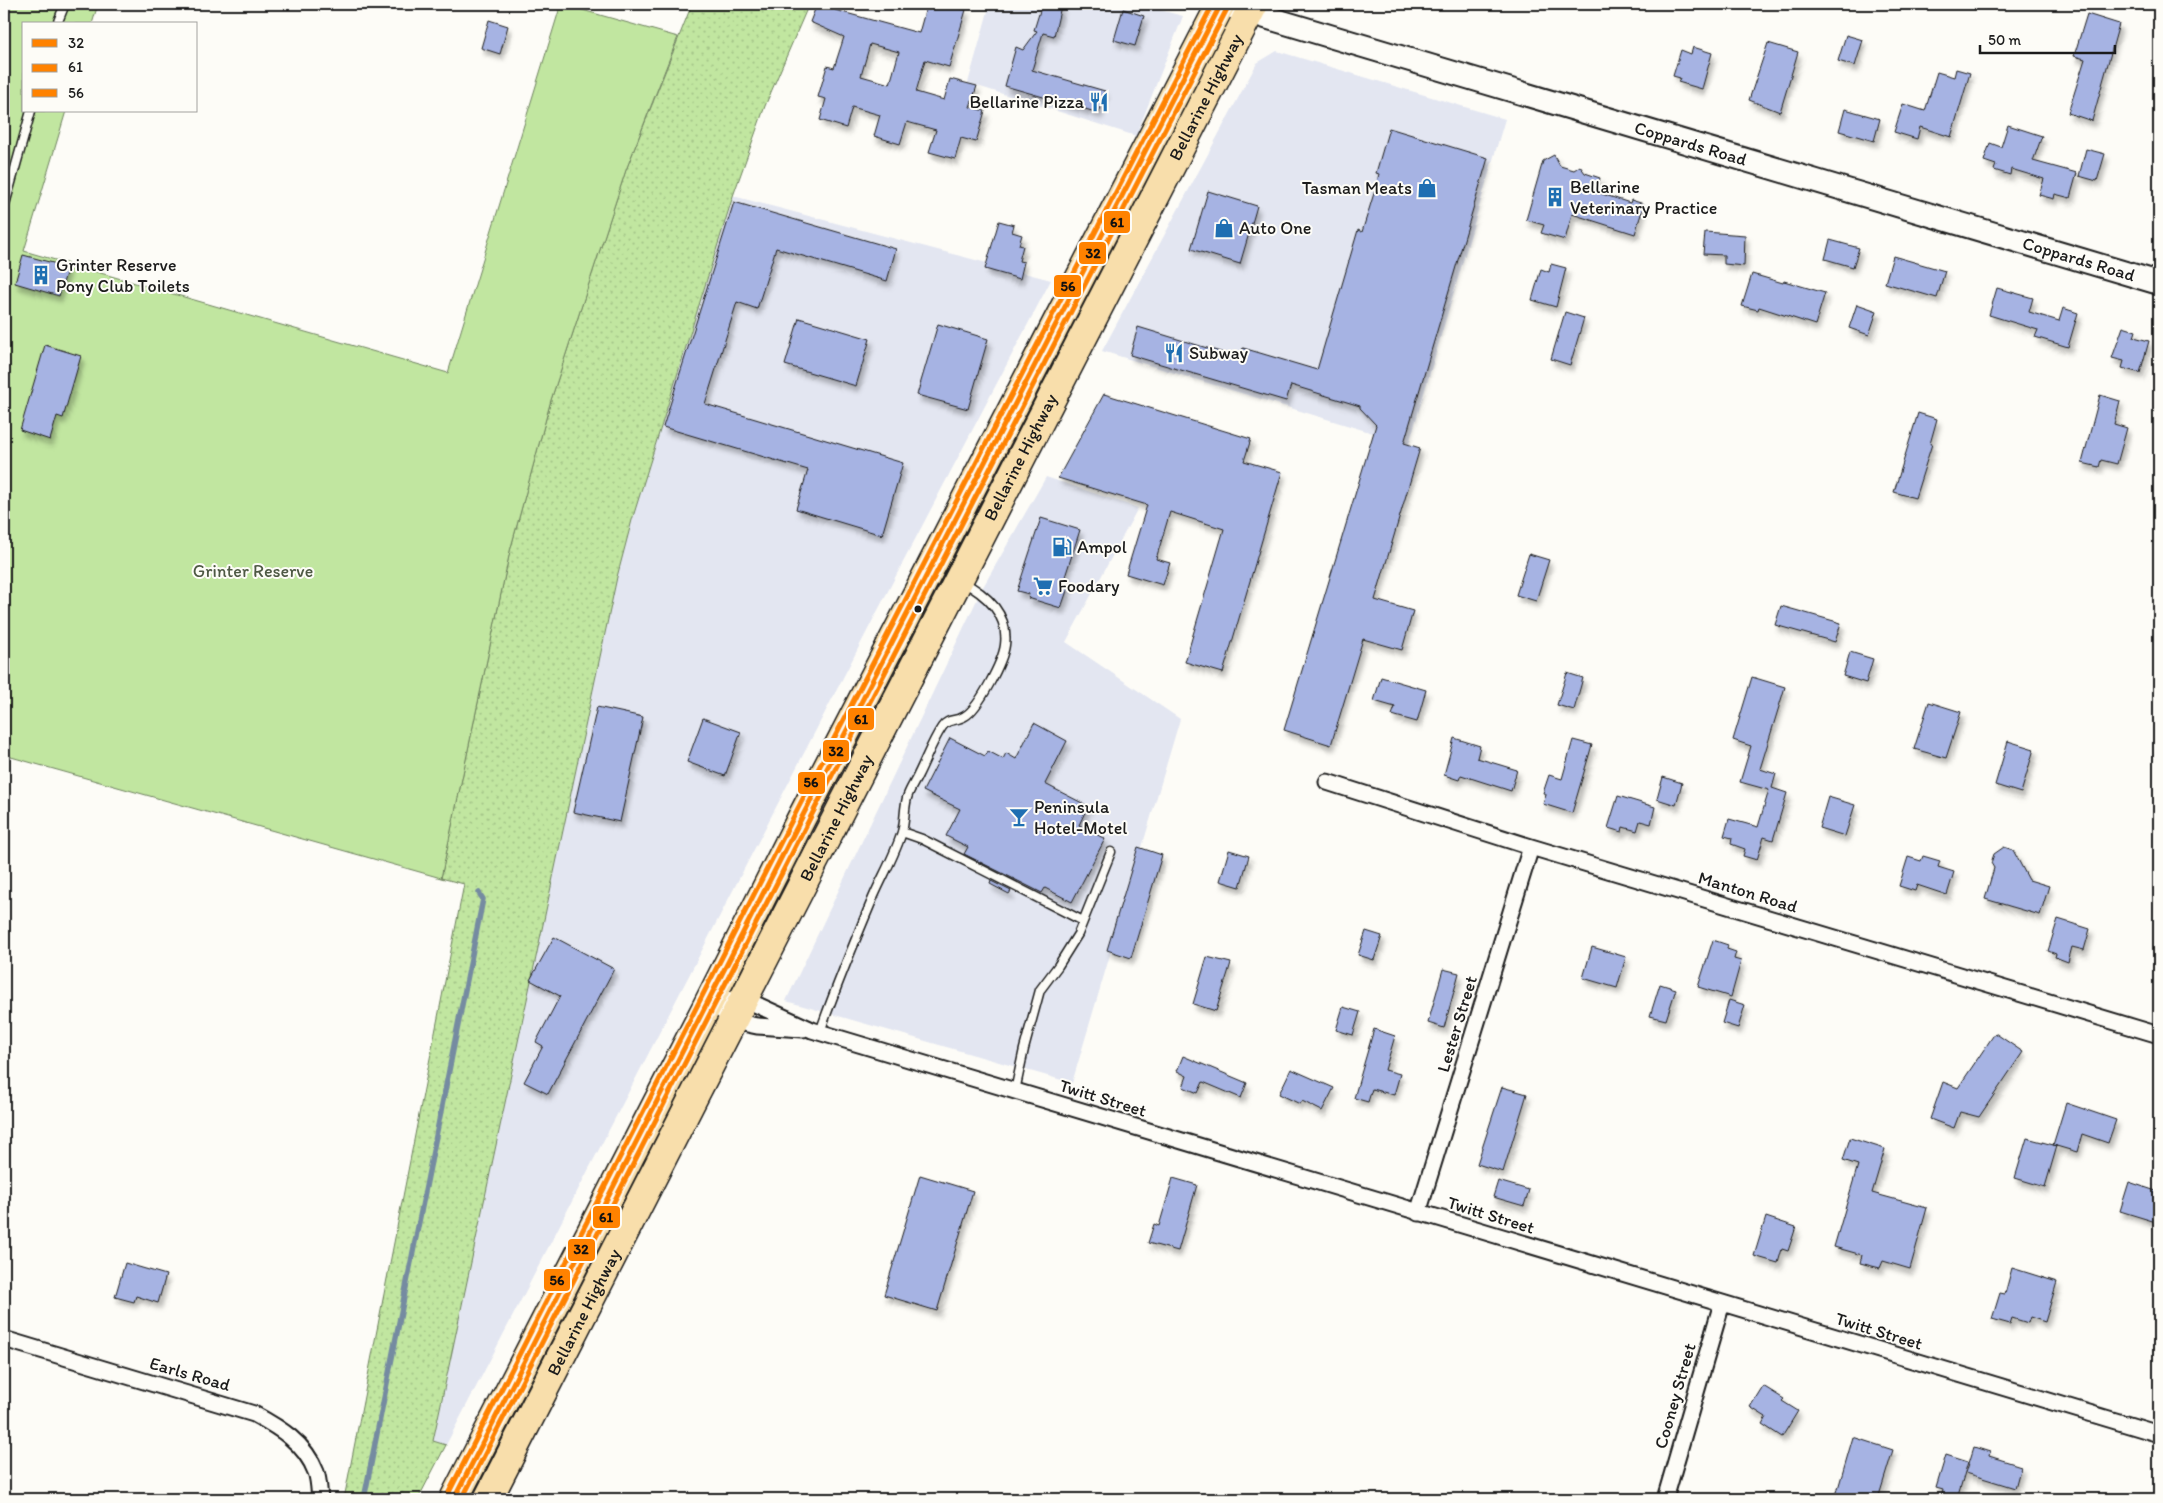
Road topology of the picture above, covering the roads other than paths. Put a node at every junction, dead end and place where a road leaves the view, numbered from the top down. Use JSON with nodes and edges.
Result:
{"nodes":[{"id":1,"x":65,"y":4,"type":"edge"},
{"id":2,"x":1221,"y":4,"type":"edge"},
{"id":3,"x":1252,"y":8,"type":"edge"},
{"id":4,"x":58,"y":22,"type":"edge"},
{"id":5,"x":31,"y":112,"type":"edge"},
{"id":6,"x":4,"y":208,"type":"edge"},
{"id":7,"x":2159,"y":283,"type":"edge"},
{"id":8,"x":958,"y":580,"type":"junction"},
{"id":9,"x":1327,"y":782,"type":"dead end"},
{"id":10,"x":902,"y":832,"type":"junction"},
{"id":11,"x":1531,"y":847,"type":"junction"},
{"id":12,"x":1111,"y":852,"type":"dead end"},
{"id":13,"x":1083,"y":921,"type":"junction"},
{"id":14,"x":710,"y":1000,"type":"junction"},
{"id":15,"x":739,"y":1010,"type":"junction"},
{"id":16,"x":816,"y":1031,"type":"junction"},
{"id":17,"x":2159,"y":1035,"type":"edge"},
{"id":18,"x":1015,"y":1091,"type":"junction"},
{"id":19,"x":1418,"y":1213,"type":"junction"},
{"id":20,"x":1722,"y":1303,"type":"junction"},
{"id":21,"x":4,"y":1339,"type":"edge"},
{"id":22,"x":2159,"y":1434,"type":"edge"},
{"id":23,"x":320,"y":1499,"type":"edge"},
{"id":24,"x":454,"y":1499,"type":"edge"},
{"id":25,"x":488,"y":1499,"type":"edge"},
{"id":26,"x":1665,"y":1499,"type":"edge"}],
"edges":[{"from":1,"to":4,"type":"lane"},
{"from":2,"to":3,"type":"street","name":"Coppards Road"},
{"from":2,"to":14,"type":"highway","name":"Bellarine Highway"},
{"from":3,"to":7,"type":"street","name":"Coppards Road"},
{"from":3,"to":8,"type":"highway","name":"Bellarine Highway"},
{"from":5,"to":6,"type":"lane"},
{"from":8,"to":10,"type":"lane"},
{"from":8,"to":15,"type":"highway","name":"Bellarine Highway"},
{"from":9,"to":11,"type":"street","name":"Manton Road"},
{"from":10,"to":13,"type":"lane"},
{"from":10,"to":16,"type":"lane"},
{"from":11,"to":17,"type":"street","name":"Manton Road"},
{"from":11,"to":19,"type":"street","name":"Lester Street"},
{"from":12,"to":13,"type":"lane"},
{"from":13,"to":18,"type":"lane"},
{"from":14,"to":15,"type":"street","name":"Twitt Street"},
{"from":14,"to":15,"type":"street","name":"Twitt Street"},
{"from":14,"to":24,"type":"highway","name":"Bellarine Highway"},
{"from":15,"to":16,"type":"street","name":"Twitt Street"},
{"from":15,"to":16,"type":"street","name":"Twitt Street"},
{"from":15,"to":25,"type":"highway","name":"Bellarine Highway"},
{"from":16,"to":18,"type":"street","name":"Twitt Street"},
{"from":18,"to":19,"type":"street","name":"Twitt Street"},
{"from":19,"to":20,"type":"street","name":"Twitt Street"},
{"from":20,"to":22,"type":"street","name":"Twitt Street"},
{"from":20,"to":26,"type":"street","name":"Cooney Street"},
{"from":21,"to":23,"type":"street","name":"Earls Road"}]}
